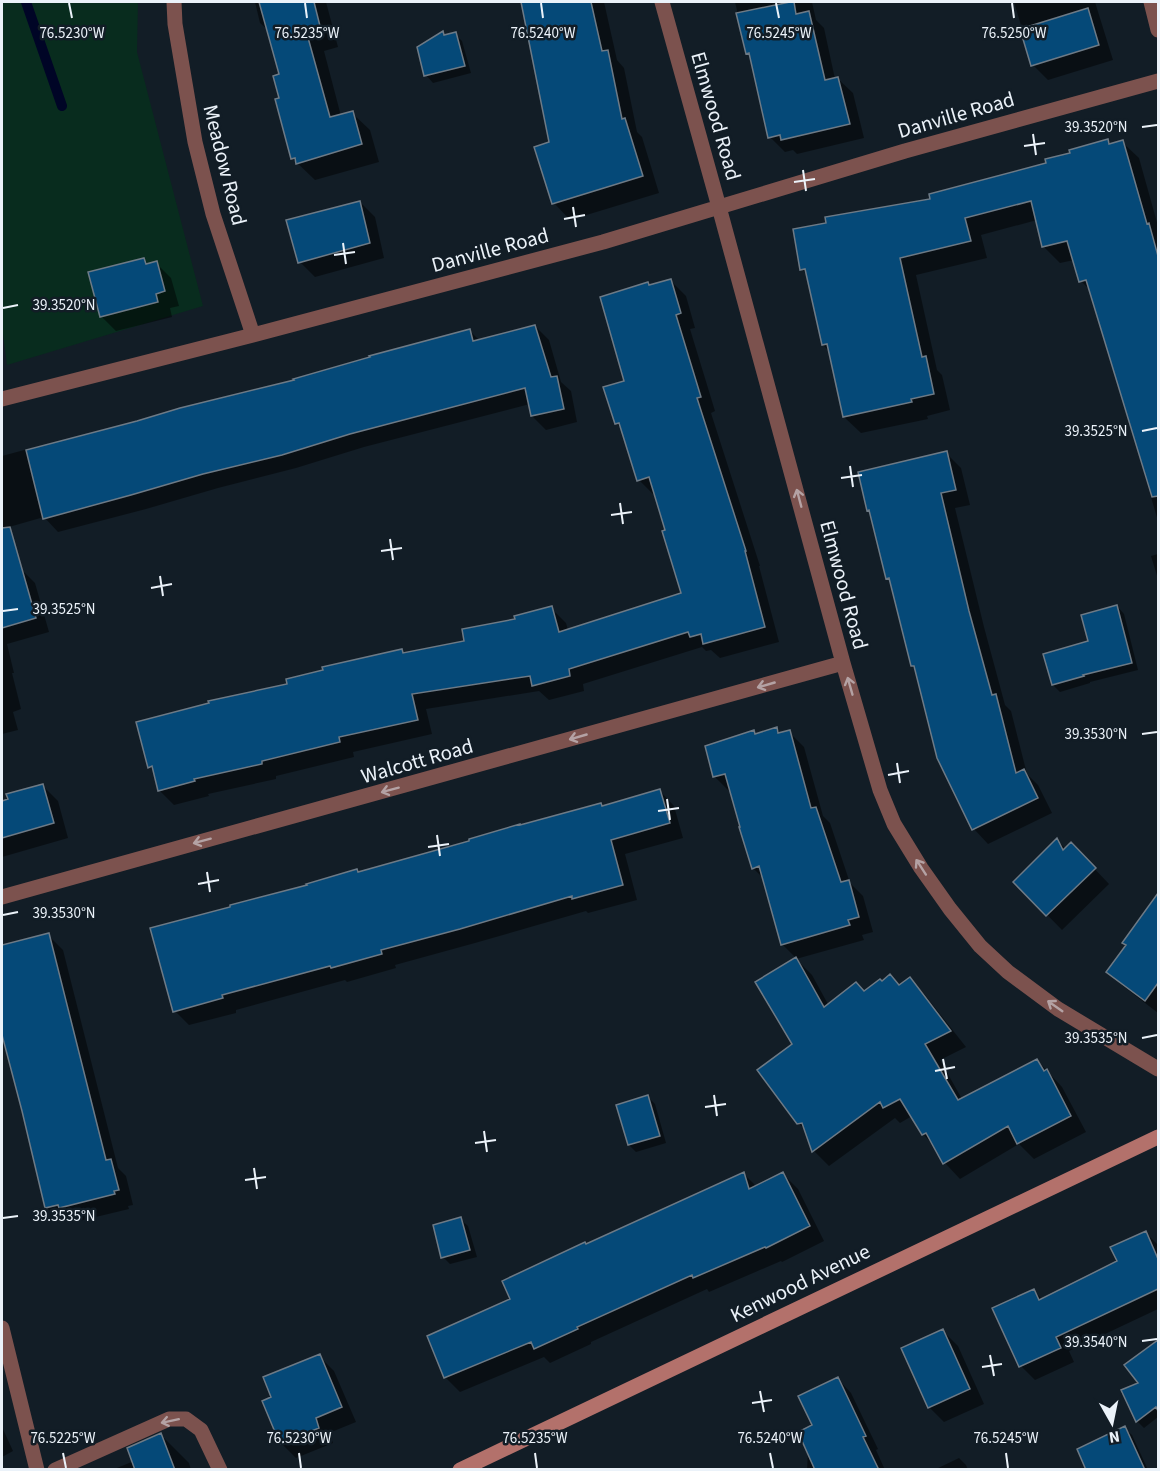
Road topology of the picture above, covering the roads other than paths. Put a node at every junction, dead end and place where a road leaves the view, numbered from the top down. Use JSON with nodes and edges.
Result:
{"nodes":[{"id":1,"x":174,"y":2,"type":"edge"},
{"id":2,"x":662,"y":2,"type":"edge"},
{"id":3,"x":1151,"y":2,"type":"edge"},
{"id":4,"x":1158,"y":30,"type":"edge"},
{"id":5,"x":1158,"y":81,"type":"edge"},
{"id":6,"x":719,"y":207,"type":"junction"},
{"id":7,"x":253,"y":335,"type":"junction"},
{"id":8,"x":2,"y":399,"type":"edge"},
{"id":9,"x":843,"y":663,"type":"junction"},
{"id":10,"x":2,"y":897,"type":"edge"},
{"id":11,"x":1158,"y":1069,"type":"edge"},
{"id":12,"x":1158,"y":1137,"type":"edge"},
{"id":13,"x":2,"y":1328,"type":"edge"},
{"id":14,"x":37,"y":1470,"type":"edge"},
{"id":15,"x":55,"y":1470,"type":"edge"},
{"id":16,"x":220,"y":1470,"type":"edge"},
{"id":17,"x":459,"y":1470,"type":"edge"}],
"edges":[{"from":1,"to":7,"type":"street","name":"Meadow Road"},
{"from":2,"to":6,"type":"street","name":"Elmwood Road"},
{"from":3,"to":4,"type":"street"},
{"from":5,"to":6,"type":"street","name":"Danville Road"},
{"from":6,"to":7,"type":"street","name":"Danville Road"},
{"from":9,"to":6,"type":"street","name":"Elmwood Road","one_way":true},
{"from":7,"to":8,"type":"street","name":"Danville Road"},
{"from":9,"to":10,"type":"street","name":"Walcott Road","one_way":true},
{"from":11,"to":9,"type":"street","name":"Elmwood Road","one_way":true},
{"from":12,"to":17,"type":"main road","name":"Kenwood Avenue"},
{"from":13,"to":14,"type":"street"},
{"from":16,"to":15,"type":"street","one_way":true}]}
